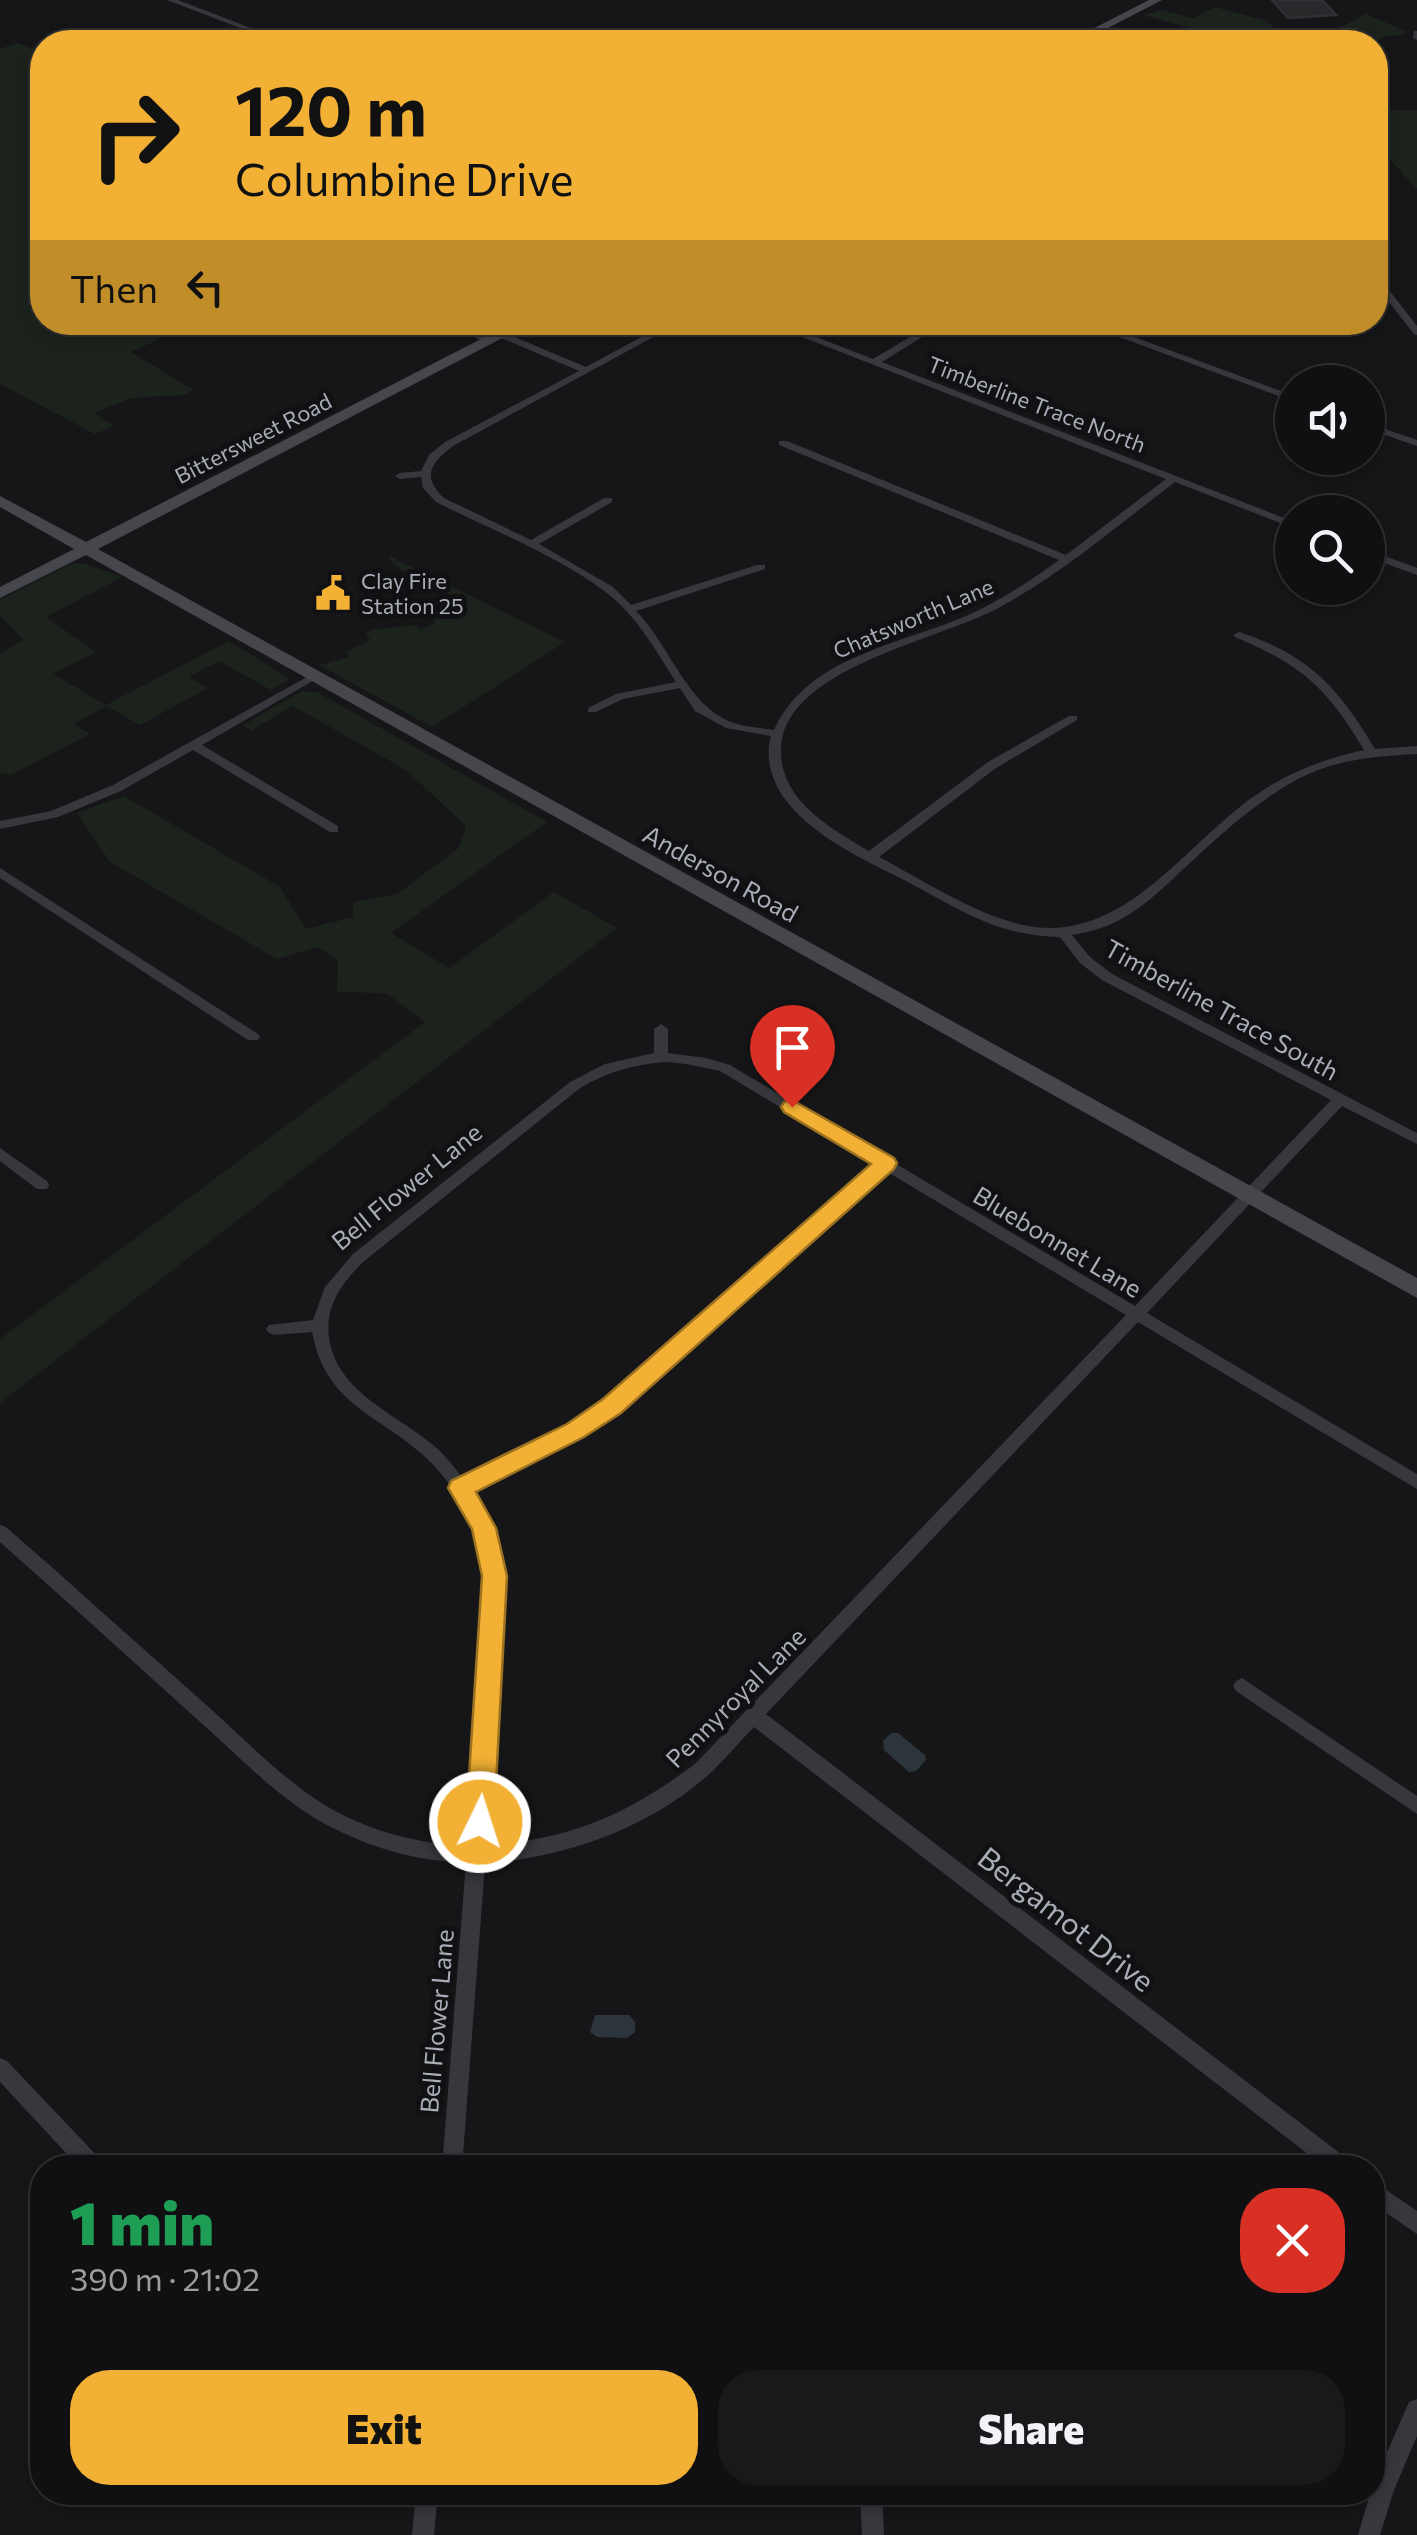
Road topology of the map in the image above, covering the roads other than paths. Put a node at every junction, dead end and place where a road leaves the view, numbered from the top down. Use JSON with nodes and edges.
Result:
{"nodes":[{"id":1,"x":170,"y":0,"type":"edge"},
{"id":2,"x":1157,"y":0,"type":"edge"},
{"id":3,"x":251,"y":30,"type":"edge"},
{"id":4,"x":1098,"y":30,"type":"edge"},
{"id":5,"x":1388,"y":295,"type":"edge"},
{"id":6,"x":1417,"y":332,"type":"edge"},
{"id":7,"x":487,"y":335,"type":"edge"},
{"id":8,"x":502,"y":335,"type":"edge"},
{"id":9,"x":652,"y":335,"type":"edge"},
{"id":10,"x":802,"y":335,"type":"edge"},
{"id":11,"x":920,"y":335,"type":"edge"},
{"id":12,"x":1119,"y":335,"type":"edge"},
{"id":13,"x":496,"y":338,"type":"junction"},
{"id":14,"x":874,"y":363,"type":"junction"},
{"id":15,"x":585,"y":370,"type":"junction"},
{"id":16,"x":1275,"y":392,"type":"edge"},
{"id":17,"x":1385,"y":432,"type":"edge"},
{"id":18,"x":783,"y":443,"type":"dead end"},
{"id":19,"x":1417,"y":444,"type":"edge"},
{"id":20,"x":425,"y":474,"type":"junction"},
{"id":21,"x":400,"y":476,"type":"dead end"},
{"id":22,"x":1174,"y":478,"type":"junction"},
{"id":23,"x":608,"y":500,"type":"dead end"},
{"id":24,"x":0,"y":501,"type":"edge"},
{"id":25,"x":1275,"y":517,"type":"edge"},
{"id":26,"x":530,"y":544,"type":"junction"},
{"id":27,"x":86,"y":549,"type":"junction"},
{"id":28,"x":1065,"y":560,"type":"junction"},
{"id":29,"x":1385,"y":560,"type":"edge"},
{"id":30,"x":762,"y":567,"type":"dead end"},
{"id":31,"x":1417,"y":572,"type":"edge"},
{"id":32,"x":0,"y":593,"type":"edge"},
{"id":33,"x":631,"y":609,"type":"junction"},
{"id":34,"x":1239,"y":635,"type":"dead end"},
{"id":35,"x":314,"y":676,"type":"junction"},
{"id":36,"x":680,"y":684,"type":"junction"},
{"id":37,"x":592,"y":710,"type":"dead end"},
{"id":38,"x":1073,"y":718,"type":"dead end"},
{"id":39,"x":777,"y":734,"type":"junction"},
{"id":40,"x":194,"y":745,"type":"junction"},
{"id":41,"x":1371,"y":750,"type":"junction"},
{"id":42,"x":1417,"y":750,"type":"edge"},
{"id":43,"x":0,"y":825,"type":"edge"},
{"id":44,"x":334,"y":829,"type":"dead end"},
{"id":45,"x":870,"y":856,"type":"junction"},
{"id":46,"x":0,"y":872,"type":"edge"},
{"id":47,"x":1063,"y":932,"type":"junction"},
{"id":48,"x":660,"y":1029,"type":"dead end"},
{"id":49,"x":253,"y":1037,"type":"dead end"},
{"id":50,"x":665,"y":1057,"type":"junction"},
{"id":51,"x":1342,"y":1100,"type":"junction"},
{"id":52,"x":1417,"y":1139,"type":"edge"},
{"id":53,"x":0,"y":1153,"type":"edge"},
{"id":54,"x":886,"y":1163,"type":"junction"},
{"id":55,"x":42,"y":1184,"type":"dead end"},
{"id":56,"x":1250,"y":1196,"type":"junction"},
{"id":57,"x":1417,"y":1289,"type":"edge"},
{"id":58,"x":1138,"y":1315,"type":"junction"},
{"id":59,"x":320,"y":1325,"type":"junction"},
{"id":60,"x":274,"y":1329,"type":"dead end"},
{"id":61,"x":1417,"y":1482,"type":"edge"},
{"id":62,"x":460,"y":1488,"type":"junction"},
{"id":63,"x":1,"y":1535,"type":"edge"},
{"id":64,"x":1242,"y":1686,"type":"dead end"},
{"id":65,"x":754,"y":1716,"type":"junction"},
{"id":66,"x":1417,"y":1806,"type":"edge"},
{"id":67,"x":477,"y":1857,"type":"junction"},
{"id":68,"x":0,"y":2068,"type":"edge"},
{"id":69,"x":82,"y":2155,"type":"edge"},
{"id":70,"x":453,"y":2155,"type":"edge"},
{"id":71,"x":1326,"y":2155,"type":"edge"},
{"id":72,"x":1385,"y":2200,"type":"edge"},
{"id":73,"x":1417,"y":2224,"type":"edge"},
{"id":74,"x":1417,"y":2410,"type":"edge"},
{"id":75,"x":1385,"y":2482,"type":"edge"},
{"id":76,"x":425,"y":2505,"type":"edge"},
{"id":77,"x":872,"y":2505,"type":"edge"},
{"id":78,"x":1377,"y":2505,"type":"edge"},
{"id":79,"x":423,"y":2535,"type":"edge"},
{"id":80,"x":873,"y":2535,"type":"edge"},
{"id":81,"x":1369,"y":2535,"type":"edge"}],
"edges":[{"from":1,"to":3,"type":"street"},
{"from":2,"to":4,"type":"street"},
{"from":5,"to":6,"type":"street"},
{"from":7,"to":13,"type":"street"},
{"from":8,"to":13,"type":"street","name":"Bittersweet Road"},
{"from":9,"to":15,"type":"street"},
{"from":10,"to":14,"type":"street","name":"Timberline Trace North"},
{"from":11,"to":14,"type":"street"},
{"from":12,"to":16,"type":"street"},
{"from":13,"to":15,"type":"street"},
{"from":13,"to":27,"type":"street","name":"Bittersweet Road"},
{"from":14,"to":22,"type":"street","name":"Timberline Trace North"},
{"from":15,"to":20,"type":"street"},
{"from":17,"to":19,"type":"street"},
{"from":18,"to":28,"type":"street"},
{"from":20,"to":21,"type":"street"},
{"from":20,"to":26,"type":"street"},
{"from":22,"to":25,"type":"street","name":"Timberline Trace North"},
{"from":22,"to":28,"type":"street","name":"Chatsworth Lane"},
{"from":23,"to":26,"type":"street"},
{"from":24,"to":27,"type":"street","name":"Anderson Road"},
{"from":26,"to":33,"type":"street"},
{"from":27,"to":32,"type":"street","name":"Bittersweet Road"},
{"from":27,"to":35,"type":"street","name":"Anderson Road"},
{"from":28,"to":39,"type":"street","name":"Chatsworth Lane"},
{"from":29,"to":31,"type":"street"},
{"from":30,"to":33,"type":"street"},
{"from":33,"to":36,"type":"street"},
{"from":34,"to":41,"type":"street"},
{"from":35,"to":40,"type":"street"},
{"from":35,"to":56,"type":"street","name":"Anderson Road"},
{"from":36,"to":37,"type":"street"},
{"from":36,"to":39,"type":"street"},
{"from":38,"to":45,"type":"street"},
{"from":39,"to":45,"type":"street"},
{"from":40,"to":43,"type":"street"},
{"from":40,"to":44,"type":"street"},
{"from":41,"to":42,"type":"street"},
{"from":41,"to":47,"type":"street"},
{"from":45,"to":47,"type":"street"},
{"from":46,"to":49,"type":"street"},
{"from":47,"to":51,"type":"street","name":"Timberline Trace South"},
{"from":48,"to":50,"type":"street"},
{"from":50,"to":54,"type":"street","name":"Bluebonnet Lane"},
{"from":50,"to":59,"type":"street","name":"Bell Flower Lane"},
{"from":51,"to":52,"type":"street","name":"Timberline Trace South"},
{"from":51,"to":56,"type":"street","name":"Pennyroyal Lane"},
{"from":53,"to":55,"type":"street"},
{"from":54,"to":58,"type":"street","name":"Bluebonnet Lane"},
{"from":54,"to":62,"type":"street"},
{"from":56,"to":57,"type":"street","name":"Anderson Road"},
{"from":56,"to":58,"type":"street","name":"Pennyroyal Lane"},
{"from":58,"to":61,"type":"street","name":"Bluebonnet Lane"},
{"from":58,"to":65,"type":"street","name":"Pennyroyal Lane"},
{"from":59,"to":60,"type":"street"},
{"from":59,"to":62,"type":"street","name":"Bell Flower Lane"},
{"from":62,"to":67,"type":"street","name":"Bell Flower Lane"},
{"from":63,"to":67,"type":"street","name":"Pennyroyal Lane"},
{"from":64,"to":66,"type":"street"},
{"from":65,"to":67,"type":"street","name":"Pennyroyal Lane"},
{"from":65,"to":71,"type":"street","name":"Bergamot Drive"},
{"from":67,"to":70,"type":"street","name":"Bell Flower Lane"},
{"from":68,"to":69,"type":"street"},
{"from":72,"to":73,"type":"street"},
{"from":74,"to":75,"type":"street"},
{"from":76,"to":79,"type":"street"},
{"from":77,"to":80,"type":"street"},
{"from":78,"to":81,"type":"street"}]}
